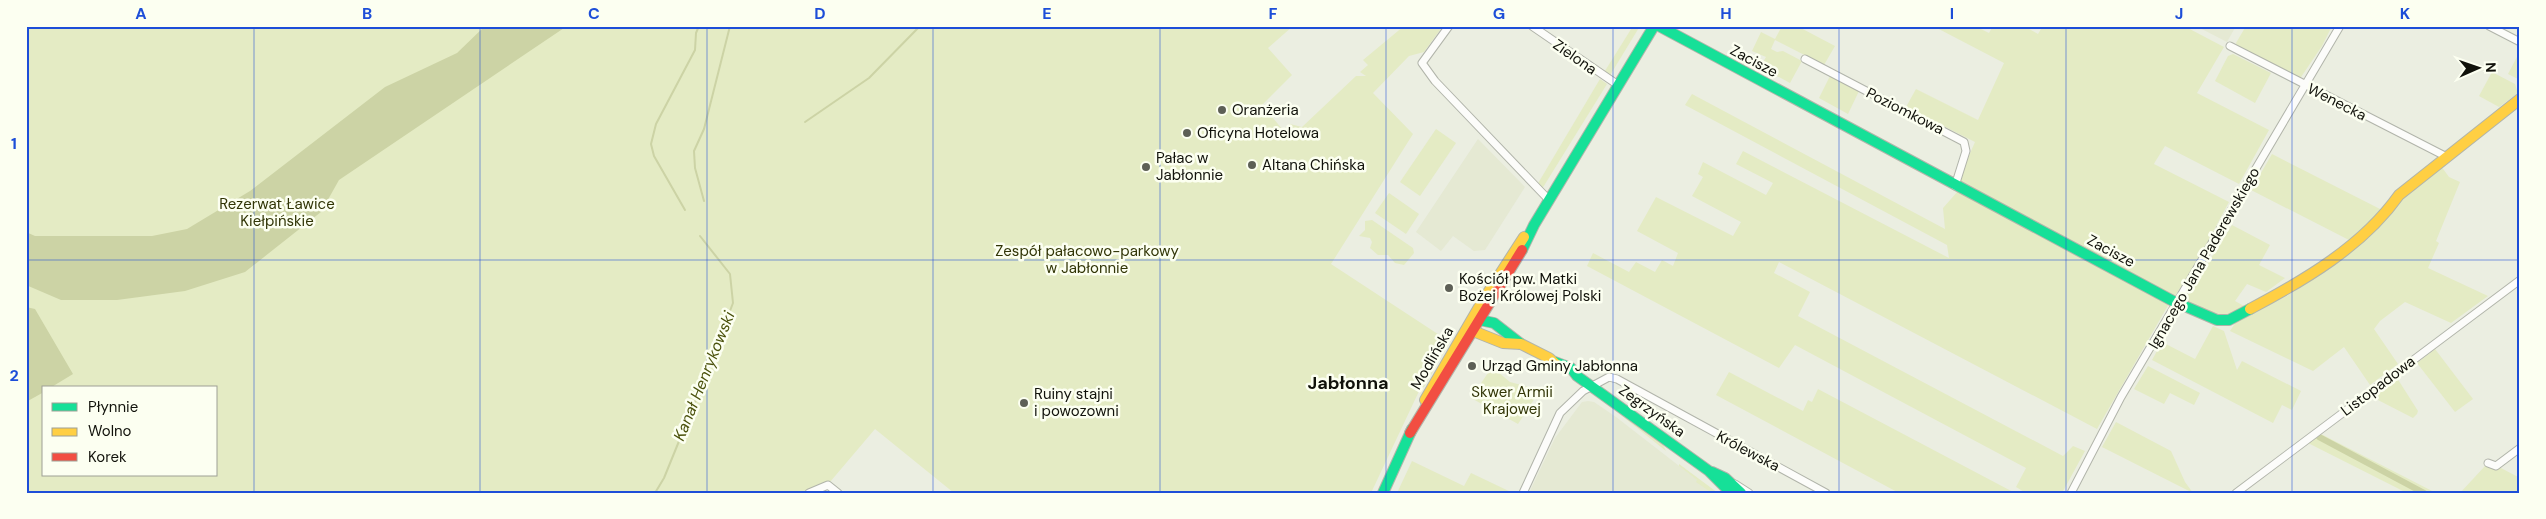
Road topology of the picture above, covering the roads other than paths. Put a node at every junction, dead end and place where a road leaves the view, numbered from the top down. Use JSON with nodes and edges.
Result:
{"nodes":[{"id":1,"x":1449,"y":26,"type":"edge"},
{"id":2,"x":1532,"y":26,"type":"edge"},
{"id":3,"x":1654,"y":26,"type":"edge"},
{"id":4,"x":1659,"y":26,"type":"edge"},
{"id":5,"x":2340,"y":26,"type":"edge"},
{"id":6,"x":2489,"y":26,"type":"edge"},
{"id":7,"x":2520,"y":42,"type":"edge"},
{"id":8,"x":2230,"y":46,"type":"dead end"},
{"id":9,"x":1805,"y":59,"type":"dead end"},
{"id":10,"x":1618,"y":86,"type":"junction"},
{"id":11,"x":2305,"y":86,"type":"junction"},
{"id":12,"x":2520,"y":99,"type":"edge"},
{"id":13,"x":2445,"y":156,"type":"junction"},
{"id":14,"x":1955,"y":186,"type":"junction"},
{"id":15,"x":1549,"y":200,"type":"junction"},
{"id":16,"x":2520,"y":280,"type":"edge"},
{"id":17,"x":2178,"y":303,"type":"junction"},
{"id":18,"x":1476,"y":319,"type":"junction"},
{"id":19,"x":1473,"y":332,"type":"junction"},
{"id":20,"x":1521,"y":344,"type":"junction"},
{"id":21,"x":1591,"y":386,"type":"junction"},
{"id":22,"x":1410,"y":433,"type":"junction"},
{"id":23,"x":2520,"y":448,"type":"edge"},
{"id":24,"x":2488,"y":464,"type":"dead end"},
{"id":25,"x":1709,"y":471,"type":"junction"},
{"id":26,"x":1728,"y":481,"type":"junction"},
{"id":27,"x":810,"y":493,"type":"edge"},
{"id":28,"x":838,"y":493,"type":"edge"},
{"id":29,"x":1383,"y":493,"type":"edge"},
{"id":30,"x":1523,"y":493,"type":"edge"},
{"id":31,"x":1731,"y":493,"type":"edge"},
{"id":32,"x":1741,"y":493,"type":"edge"},
{"id":33,"x":1749,"y":493,"type":"edge"},
{"id":34,"x":1826,"y":493,"type":"edge"},
{"id":35,"x":2071,"y":493,"type":"edge"},
{"id":36,"x":2236,"y":493,"type":"edge"}],
"edges":[{"from":1,"to":15,"type":"street"},
{"from":2,"to":10,"type":"street","name":"Zielona"},
{"from":3,"to":10,"type":"main road","name":"Modlińska"},
{"from":4,"to":14,"type":"main road","name":"Zacisze"},
{"from":5,"to":11,"type":"street","name":"Ignacego Jana Paderewskiego"},
{"from":6,"to":7,"type":"street"},
{"from":8,"to":11,"type":"street","name":"Wenecka"},
{"from":9,"to":14,"type":"street","name":"Poziomkowa"},
{"from":10,"to":15,"type":"main road","name":"Modlińska"},
{"from":11,"to":13,"type":"street","name":"Wenecka"},
{"from":11,"to":17,"type":"street","name":"Ignacego Jana Paderewskiego"},
{"from":12,"to":13,"type":"main road","name":"Zacisze"},
{"from":13,"to":17,"type":"main road","name":"Zacisze"},
{"from":14,"to":17,"type":"main road","name":"Zacisze"},
{"from":15,"to":18,"type":"main road","name":"Modlińska"},
{"from":16,"to":36,"type":"street","name":"Listopadowa"},
{"from":17,"to":35,"type":"street","name":"Ignacego Jana Paderewskiego"},
{"from":18,"to":19,"type":"main road","name":"Modlińska"},
{"from":18,"to":20,"type":"main road","name":"Zegrzyńska"},
{"from":18,"to":22,"type":"main road","name":"Modlińska"},
{"from":19,"to":20,"type":"main road","name":"Zegrzyńska"},
{"from":19,"to":22,"type":"main road","name":"Modlińska"},
{"from":20,"to":21,"type":"main road","name":"Zegrzyńska"},
{"from":21,"to":25,"type":"main road","name":"Zegrzyńska"},
{"from":21,"to":30,"type":"street","name":"Królewska"},
{"from":21,"to":34,"type":"street","name":"Królewska"},
{"from":22,"to":29,"type":"main road","name":"Modlińska"},
{"from":23,"to":24,"type":"street"},
{"from":25,"to":26,"type":"main road","name":"Zegrzyńska"},
{"from":25,"to":31,"type":"main road","name":"Zegrzyńska"},
{"from":26,"to":32,"type":"main road","name":"Zegrzyńska"},
{"from":26,"to":33,"type":"street"},
{"from":27,"to":28,"type":"street"}]}
